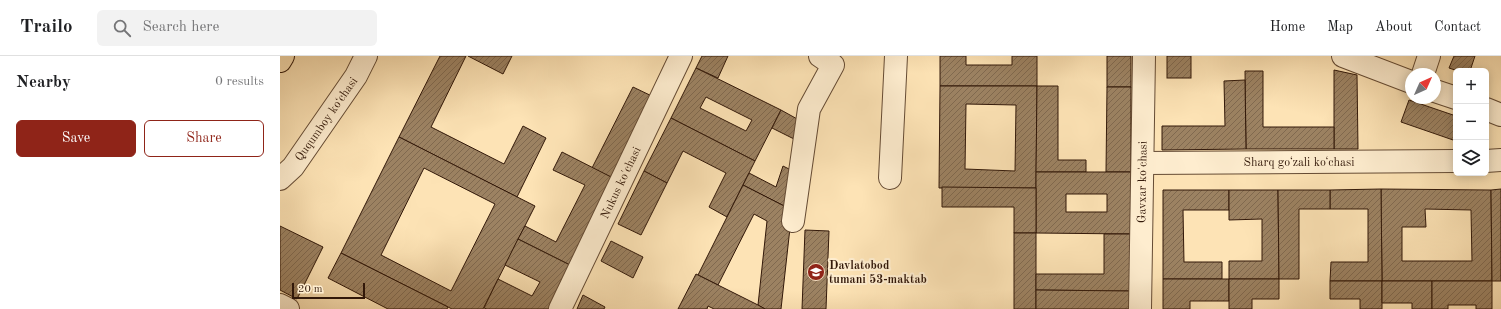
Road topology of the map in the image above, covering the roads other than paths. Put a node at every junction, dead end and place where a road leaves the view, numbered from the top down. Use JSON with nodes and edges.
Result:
{"nodes":[{"id":1,"x":283,"y":56,"type":"edge"},
{"id":2,"x":366,"y":56,"type":"edge"},
{"id":3,"x":681,"y":56,"type":"edge"},
{"id":4,"x":820,"y":56,"type":"edge"},
{"id":5,"x":896,"y":56,"type":"edge"},
{"id":6,"x":1144,"y":56,"type":"edge"},
{"id":7,"x":1343,"y":56,"type":"edge"},
{"id":8,"x":1429,"y":56,"type":"edge"},
{"id":9,"x":280,"y":61,"type":"edge"},
{"id":10,"x":1425,"y":68,"type":"edge"},
{"id":11,"x":1405,"y":80,"type":"edge"},
{"id":12,"x":1441,"y":93,"type":"edge"},
{"id":13,"x":1453,"y":97,"type":"edge"},
{"id":14,"x":1489,"y":111,"type":"edge"},
{"id":15,"x":1501,"y":115,"type":"edge"},
{"id":16,"x":1489,"y":160,"type":"edge"},
{"id":17,"x":1501,"y":160,"type":"edge"},
{"id":18,"x":1453,"y":161,"type":"edge"},
{"id":19,"x":1143,"y":163,"type":"junction"},
{"id":20,"x":890,"y":178,"type":"dead end"},
{"id":21,"x":280,"y":179,"type":"edge"},
{"id":22,"x":793,"y":221,"type":"dead end"},
{"id":23,"x":280,"y":305,"type":"edge"},
{"id":24,"x":288,"y":309,"type":"edge"},
{"id":25,"x":560,"y":309,"type":"edge"},
{"id":26,"x":1140,"y":309,"type":"edge"}],
"edges":[{"from":1,"to":9,"type":"main road"},
{"from":2,"to":21,"type":"street","name":"Ququmboy koʻchasi"},
{"from":3,"to":25,"type":"street","name":"Nukus ko'chasi"},
{"from":4,"to":22,"type":"street"},
{"from":5,"to":20,"type":"street"},
{"from":6,"to":19,"type":"street","name":"Gavxar ko'chasi"},
{"from":7,"to":11,"type":"street"},
{"from":8,"to":10,"type":"street"},
{"from":12,"to":13,"type":"street"},
{"from":14,"to":15,"type":"street"},
{"from":16,"to":17,"type":"street"},
{"from":18,"to":19,"type":"street","name":"Sharq goʻzali koʻchasi"},
{"from":19,"to":26,"type":"street","name":"Gavxar ko'chasi"},
{"from":23,"to":24,"type":"street"}]}
